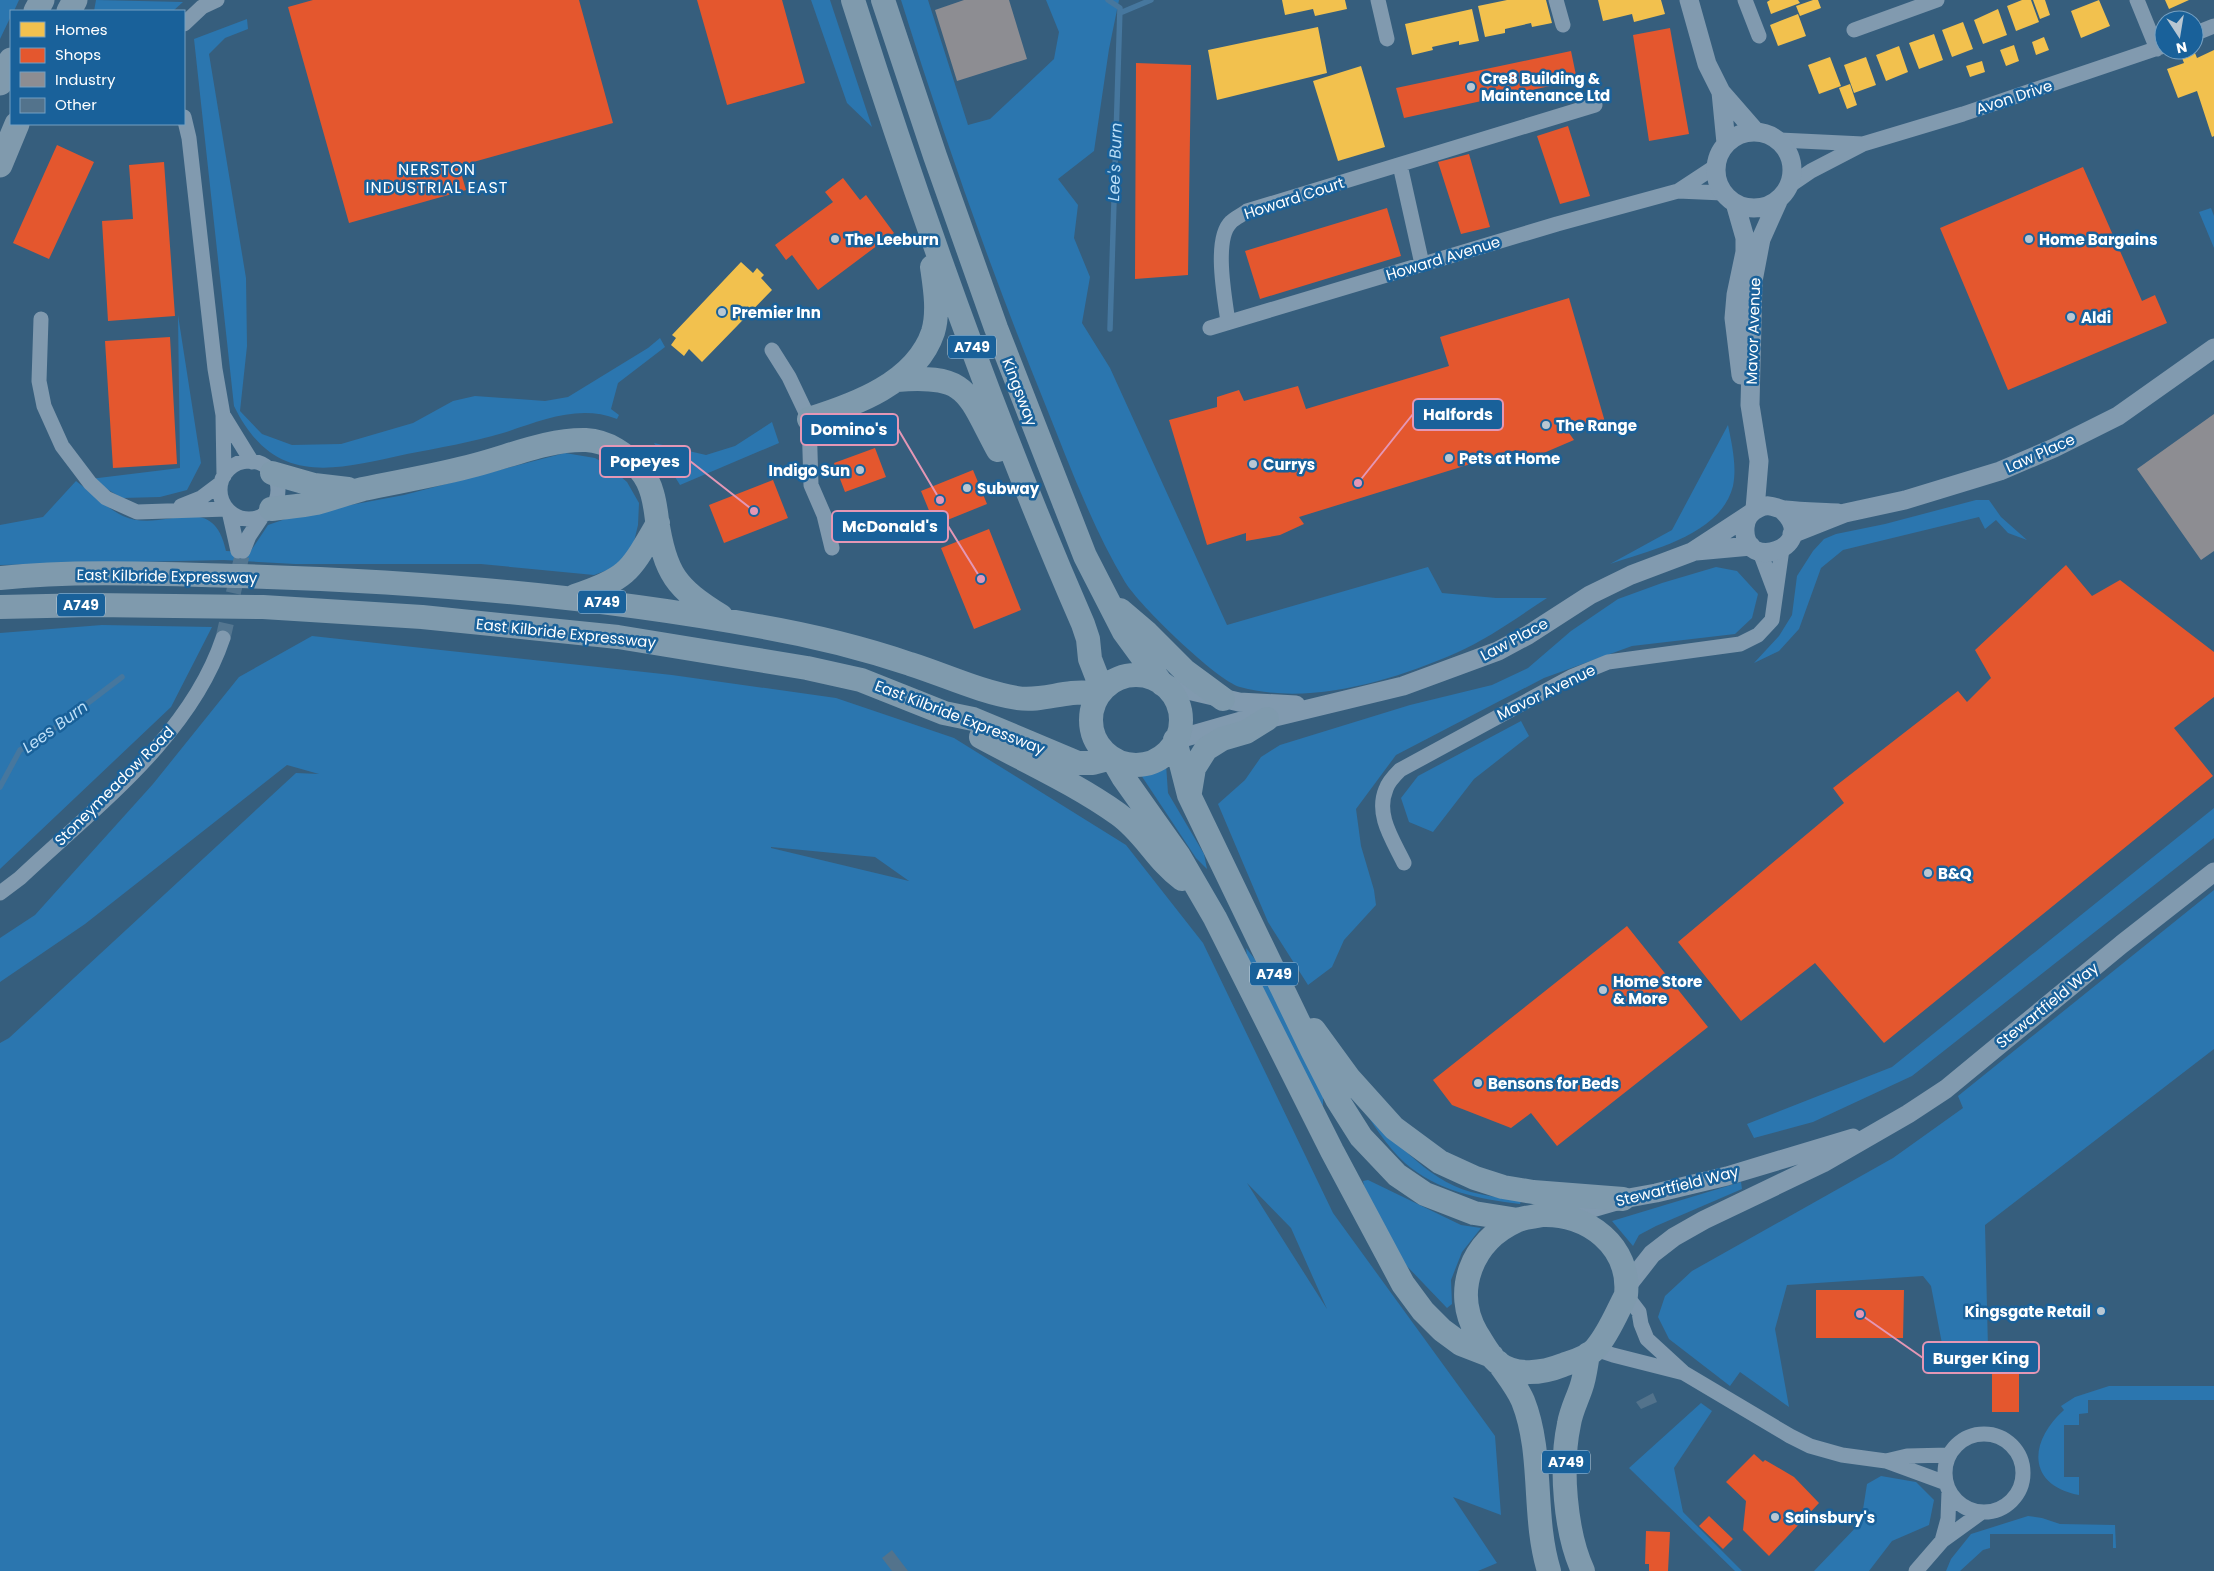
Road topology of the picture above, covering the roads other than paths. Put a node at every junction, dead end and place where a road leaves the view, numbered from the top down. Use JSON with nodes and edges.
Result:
{"nodes":[{"id":1,"x":217,"y":0,"type":"edge"},
{"id":2,"x":853,"y":0,"type":"edge"},
{"id":3,"x":884,"y":0,"type":"edge"},
{"id":4,"x":1378,"y":0,"type":"edge"},
{"id":5,"x":1556,"y":0,"type":"edge"},
{"id":6,"x":1689,"y":0,"type":"edge"},
{"id":7,"x":1745,"y":0,"type":"edge"},
{"id":8,"x":1937,"y":0,"type":"edge"},
{"id":9,"x":2137,"y":0,"type":"edge"},
{"id":10,"x":185,"y":23,"type":"edge"},
{"id":11,"x":1563,"y":25,"type":"dead end"},
{"id":12,"x":1854,"y":30,"type":"dead end"},
{"id":13,"x":2154,"y":33,"type":"edge"},
{"id":14,"x":1759,"y":36,"type":"dead end"},
{"id":15,"x":1387,"y":39,"type":"dead end"},
{"id":16,"x":2154,"y":49,"type":"edge"},
{"id":17,"x":10,"y":62,"type":"edge"},
{"id":18,"x":0,"y":83,"type":"edge"},
{"id":19,"x":1720,"y":92,"type":"junction"},
{"id":20,"x":1595,"y":105,"type":"dead end"},
{"id":21,"x":185,"y":121,"type":"edge"},
{"id":22,"x":17,"y":125,"type":"edge"},
{"id":23,"x":1755,"y":131,"type":"junction"},
{"id":24,"x":1780,"y":140,"type":"junction"},
{"id":25,"x":1726,"y":143,"type":"junction"},
{"id":26,"x":1863,"y":144,"type":"junction"},
{"id":27,"x":0,"y":165,"type":"edge"},
{"id":28,"x":1400,"y":165,"type":"junction"},
{"id":29,"x":1716,"y":166,"type":"junction"},
{"id":30,"x":1789,"y":186,"type":"junction"},
{"id":31,"x":1678,"y":191,"type":"junction"},
{"id":32,"x":1729,"y":198,"type":"junction"},
{"id":33,"x":1778,"y":201,"type":"junction"},
{"id":34,"x":923,"y":211,"type":"junction"},
{"id":35,"x":1422,"y":264,"type":"junction"},
{"id":36,"x":41,"y":318,"type":"dead end"},
{"id":37,"x":1228,"y":322,"type":"junction"},
{"id":38,"x":1210,"y":328,"type":"dead end"},
{"id":39,"x":2214,"y":348,"type":"edge"},
{"id":40,"x":772,"y":350,"type":"dead end"},
{"id":41,"x":896,"y":380,"type":"junction"},
{"id":42,"x":1750,"y":405,"type":"junction"},
{"id":43,"x":223,"y":415,"type":"junction"},
{"id":44,"x":809,"y":418,"type":"junction"},
{"id":45,"x":1759,"y":462,"type":"junction"},
{"id":46,"x":262,"y":468,"type":"junction"},
{"id":47,"x":222,"y":479,"type":"junction"},
{"id":48,"x":363,"y":489,"type":"junction"},
{"id":49,"x":1779,"y":508,"type":"junction"},
{"id":50,"x":168,"y":510,"type":"junction"},
{"id":51,"x":228,"y":510,"type":"junction"},
{"id":52,"x":267,"y":512,"type":"junction"},
{"id":53,"x":1752,"y":512,"type":"junction"},
{"id":54,"x":1845,"y":513,"type":"junction"},
{"id":55,"x":658,"y":522,"type":"junction"},
{"id":56,"x":1787,"y":542,"type":"junction"},
{"id":57,"x":832,"y":548,"type":"dead end"},
{"id":58,"x":1051,"y":548,"type":"junction"},
{"id":59,"x":1756,"y":549,"type":"junction"},
{"id":60,"x":1692,"y":552,"type":"junction"},
{"id":61,"x":0,"y":578,"type":"edge"},
{"id":62,"x":1776,"y":596,"type":"junction"},
{"id":63,"x":568,"y":598,"type":"junction"},
{"id":64,"x":1109,"y":601,"type":"junction"},
{"id":65,"x":0,"y":607,"type":"edge"},
{"id":66,"x":726,"y":620,"type":"junction"},
{"id":67,"x":223,"y":638,"type":"tunnel mouth"},
{"id":68,"x":1162,"y":684,"type":"junction"},
{"id":69,"x":1101,"y":692,"type":"junction"},
{"id":70,"x":1223,"y":698,"type":"junction"},
{"id":71,"x":1327,"y":703,"type":"junction"},
{"id":72,"x":944,"y":713,"type":"junction"},
{"id":73,"x":1267,"y":719,"type":"junction"},
{"id":74,"x":1175,"y":740,"type":"junction"},
{"id":75,"x":1112,"y":758,"type":"junction"},
{"id":76,"x":1189,"y":795,"type":"junction"},
{"id":77,"x":1404,"y":863,"type":"dead end"},
{"id":78,"x":2214,"y":872,"type":"edge"},
{"id":79,"x":1196,"y":888,"type":"junction"},
{"id":80,"x":0,"y":893,"type":"edge"},
{"id":81,"x":1294,"y":1012,"type":"junction"},
{"id":82,"x":1876,"y":1132,"type":"junction"},
{"id":83,"x":1361,"y":1136,"type":"junction"},
{"id":84,"x":1332,"y":1151,"type":"junction"},
{"id":85,"x":1623,"y":1199,"type":"junction"},
{"id":86,"x":1564,"y":1216,"type":"junction"},
{"id":87,"x":1518,"y":1220,"type":"junction"},
{"id":88,"x":1627,"y":1291,"type":"junction"},
{"id":89,"x":1592,"y":1351,"type":"junction"},
{"id":90,"x":1495,"y":1359,"type":"junction"},
{"id":91,"x":1684,"y":1372,"type":"junction"},
{"id":92,"x":1949,"y":1455,"type":"junction"},
{"id":93,"x":1886,"y":1461,"type":"junction"},
{"id":94,"x":1947,"y":1487,"type":"junction"},
{"id":95,"x":1982,"y":1512,"type":"junction"},
{"id":96,"x":1569,"y":1522,"type":"junction"},
{"id":97,"x":1541,"y":1524,"type":"junction"},
{"id":98,"x":1942,"y":1541,"type":"junction"},
{"id":99,"x":1549,"y":1571,"type":"edge"},
{"id":100,"x":1582,"y":1571,"type":"edge"},
{"id":101,"x":1916,"y":1571,"type":"edge"}],
"edges":[{"from":1,"to":10,"type":"street"},
{"from":2,"to":34,"type":"main road","name":"Kingsway","number":"A749"},
{"from":3,"to":64,"type":"main road","name":"Kingsway","number":"A749"},
{"from":4,"to":15,"type":"street"},
{"from":5,"to":11,"type":"street"},
{"from":6,"to":19,"type":"street"},
{"from":7,"to":14,"type":"street"},
{"from":8,"to":12,"type":"street"},
{"from":9,"to":13,"type":"street"},
{"from":16,"to":26,"type":"street","name":"Avon Drive"},
{"from":17,"to":18,"type":"highway"},
{"from":19,"to":23,"type":"street"},
{"from":19,"to":25,"type":"street"},
{"from":20,"to":28,"type":"street","name":"Howard Court"},
{"from":21,"to":43,"type":"street"},
{"from":22,"to":27,"type":"highway"},
{"from":23,"to":24,"type":"street"},
{"from":23,"to":25,"type":"street"},
{"from":24,"to":26,"type":"street","name":"Avon Drive"},
{"from":24,"to":30,"type":"street"},
{"from":25,"to":29,"type":"street"},
{"from":26,"to":30,"type":"street","name":"Avon Drive"},
{"from":28,"to":35,"type":"street"},
{"from":28,"to":37,"type":"street","name":"Howard Court"},
{"from":29,"to":31,"type":"street","name":"Howard Avenue"},
{"from":29,"to":32,"type":"street"},
{"from":30,"to":33,"type":"street"},
{"from":31,"to":32,"type":"street","name":"Howard Avenue"},
{"from":31,"to":35,"type":"street","name":"Howard Avenue"},
{"from":32,"to":33,"type":"street"},
{"from":32,"to":42,"type":"street","name":"Mavor Avenue"},
{"from":33,"to":42,"type":"street","name":"Mavor Avenue"},
{"from":34,"to":41,"type":"main road"},
{"from":34,"to":58,"type":"main road","name":"Kingsway","number":"A749"},
{"from":35,"to":37,"type":"street","name":"Howard Avenue"},
{"from":36,"to":50,"type":"street"},
{"from":37,"to":38,"type":"street","name":"Howard Avenue"},
{"from":39,"to":54,"type":"street","name":"Law Place"},
{"from":40,"to":44,"type":"street"},
{"from":41,"to":44,"type":"main road"},
{"from":41,"to":58,"type":"main road"},
{"from":42,"to":45,"type":"street","name":"Mavor Avenue"},
{"from":43,"to":46,"type":"street"},
{"from":43,"to":47,"type":"street"},
{"from":44,"to":57,"type":"street"},
{"from":45,"to":49,"type":"street","name":"Mavor Avenue"},
{"from":45,"to":53,"type":"street","name":"Mavor Avenue"},
{"from":46,"to":47,"type":"street"},
{"from":46,"to":48,"type":"main road"},
{"from":46,"to":52,"type":"street"},
{"from":47,"to":50,"type":"street"},
{"from":47,"to":51,"type":"street"},
{"from":48,"to":52,"type":"main road"},
{"from":48,"to":55,"type":"main road"},
{"from":49,"to":53,"type":"street"},
{"from":49,"to":54,"type":"street","name":"Law Place"},
{"from":49,"to":56,"type":"street"},
{"from":50,"to":51,"type":"street"},
{"from":51,"to":52,"type":"street"},
{"from":51,"to":52,"type":"street"},
{"from":53,"to":59,"type":"street"},
{"from":53,"to":60,"type":"street","name":"Law Place"},
{"from":54,"to":56,"type":"street","name":"Law Place"},
{"from":55,"to":63,"type":"main road"},
{"from":55,"to":66,"type":"main road"},
{"from":56,"to":59,"type":"street"},
{"from":56,"to":62,"type":"street","name":"Mavor Avenue"},
{"from":58,"to":69,"type":"main road","name":"Kingsway","number":"A749"},
{"from":59,"to":60,"type":"street","name":"Law Place"},
{"from":59,"to":62,"type":"street"},
{"from":60,"to":71,"type":"street","name":"Law Place"},
{"from":61,"to":63,"type":"main road","name":"East Kilbride Expressway","number":"A749"},
{"from":62,"to":77,"type":"street","name":"Mavor Avenue"},
{"from":63,"to":66,"type":"main road","name":"East Kilbride Expressway","number":"A749"},
{"from":64,"to":68,"type":"main road","name":"Kingsway","number":"A749"},
{"from":64,"to":70,"type":"main road"},
{"from":65,"to":72,"type":"main road","name":"East Kilbride Expressway","number":"A749"},
{"from":66,"to":69,"type":"main road","name":"East Kilbride Expressway","number":"A749"},
{"from":67,"to":80,"type":"street","name":"Stoneymeadow Road"},
{"from":68,"to":69,"type":"main road"},
{"from":68,"to":70,"type":"street","name":"Law Place"},
{"from":68,"to":74,"type":"main road","number":"A749"},
{"from":69,"to":75,"type":"main road","number":"A749"},
{"from":70,"to":71,"type":"street","name":"Law Place"},
{"from":71,"to":73,"type":"street","name":"Law Place"},
{"from":72,"to":75,"type":"main road","name":"East Kilbride Expressway","number":"A749"},
{"from":72,"to":79,"type":"main road"},
{"from":73,"to":74,"type":"street","name":"Law Place"},
{"from":73,"to":76,"type":"main road"},
{"from":74,"to":75,"type":"main road","number":"A749"},
{"from":74,"to":76,"type":"main road","number":"A749"},
{"from":75,"to":79,"type":"main road","number":"A749"},
{"from":76,"to":81,"type":"main road","number":"A749"},
{"from":78,"to":82,"type":"street","name":"Stewartfield Way"},
{"from":79,"to":84,"type":"main road","number":"A749"},
{"from":81,"to":83,"type":"main road","number":"A749"},
{"from":81,"to":85,"type":"main road"},
{"from":82,"to":85,"type":"street","name":"Stewartfield Way"},
{"from":82,"to":88,"type":"street","name":"Stewartfield Way"},
{"from":83,"to":84,"type":"main road"},
{"from":83,"to":87,"type":"main road","number":"A749"},
{"from":84,"to":90,"type":"main road","number":"A749"},
{"from":85,"to":86,"type":"street","name":"Stewartfield Way"},
{"from":86,"to":87,"type":"main road","number":"A749"},
{"from":86,"to":88,"type":"main road","number":"A749"},
{"from":87,"to":90,"type":"main road","number":"A749"},
{"from":88,"to":89,"type":"main road","number":"A749"},
{"from":88,"to":91,"type":"street"},
{"from":89,"to":90,"type":"main road","number":"A749"},
{"from":89,"to":91,"type":"street"},
{"from":89,"to":96,"type":"main road","number":"A749"},
{"from":90,"to":97,"type":"main road","number":"A749"},
{"from":91,"to":93,"type":"street"},
{"from":92,"to":93,"type":"street"},
{"from":92,"to":94,"type":"street"},
{"from":92,"to":95,"type":"street"},
{"from":93,"to":94,"type":"street"},
{"from":94,"to":95,"type":"street"},
{"from":94,"to":98,"type":"street"},
{"from":95,"to":98,"type":"street"},
{"from":96,"to":97,"type":"main road"},
{"from":96,"to":100,"type":"main road","number":"A749"},
{"from":97,"to":99,"type":"main road","number":"A749"},
{"from":98,"to":101,"type":"street"}]}
